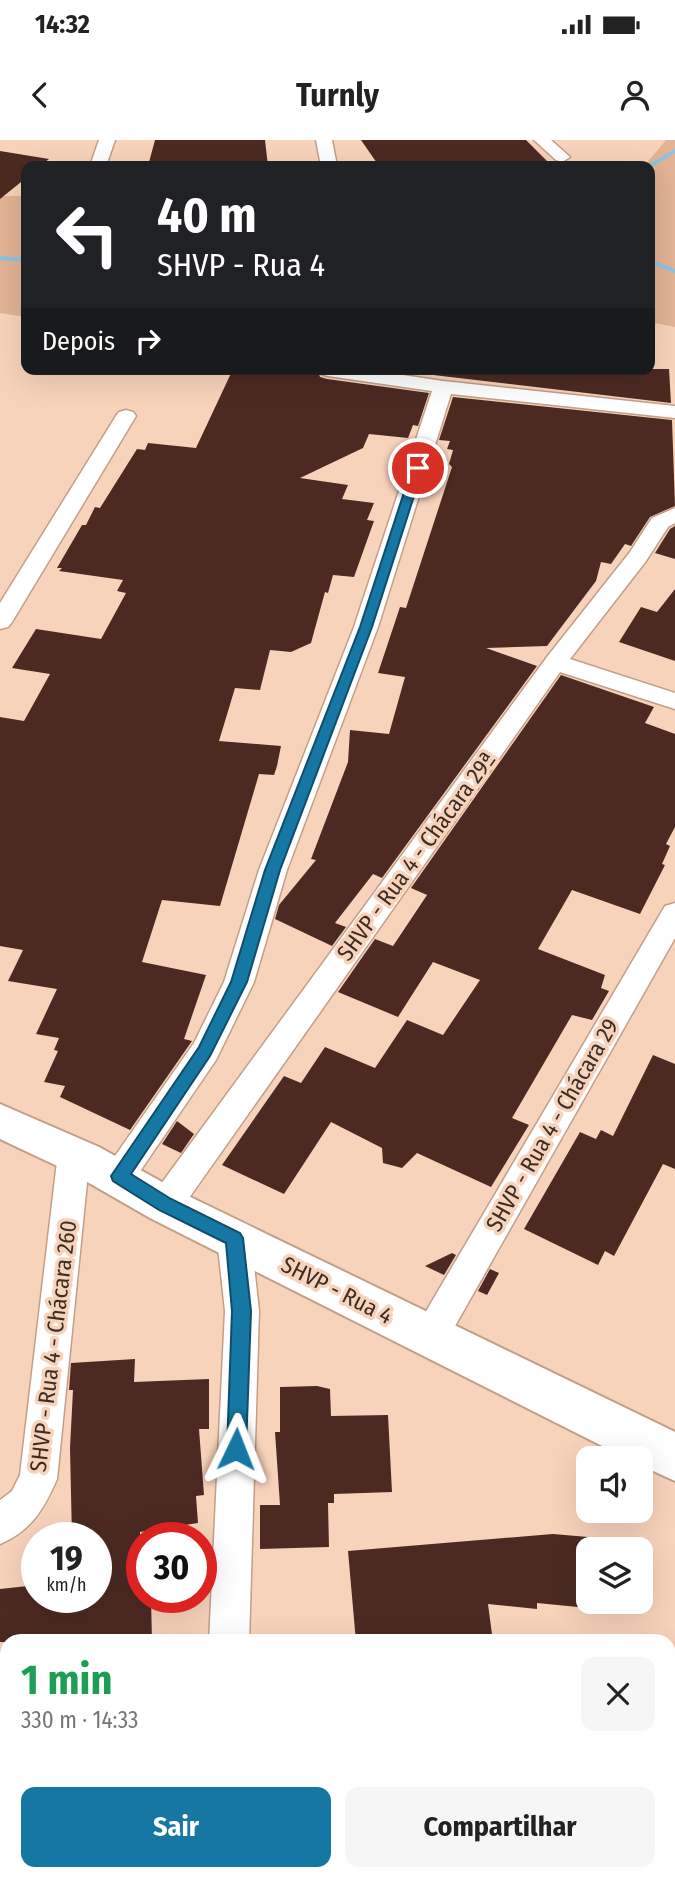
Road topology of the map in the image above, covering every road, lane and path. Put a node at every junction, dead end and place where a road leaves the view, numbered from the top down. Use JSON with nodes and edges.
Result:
{"nodes":[{"id":1,"x":107,"y":140,"type":"edge"},
{"id":2,"x":324,"y":140,"type":"edge"},
{"id":3,"x":542,"y":140,"type":"edge"},
{"id":4,"x":562,"y":157,"type":"dead end"},
{"id":5,"x":100,"y":161,"type":"edge"},
{"id":6,"x":328,"y":161,"type":"edge"},
{"id":7,"x":362,"y":375,"type":"edge"},
{"id":8,"x":443,"y":387,"type":"junction"},
{"id":9,"x":675,"y":412,"type":"edge"},
{"id":10,"x":126,"y":416,"type":"dead end"},
{"id":11,"x":675,"y":514,"type":"edge"},
{"id":12,"x":0,"y":622,"type":"edge"},
{"id":13,"x":555,"y":662,"type":"junction"},
{"id":14,"x":675,"y":701,"type":"edge"},
{"id":15,"x":675,"y":914,"type":"edge"},
{"id":16,"x":0,"y":1121,"type":"edge"},
{"id":17,"x":74,"y":1153,"type":"junction"},
{"id":18,"x":120,"y":1176,"type":"junction"},
{"id":19,"x":165,"y":1205,"type":"junction"},
{"id":20,"x":234,"y":1238,"type":"junction"},
{"id":21,"x":430,"y":1337,"type":"junction"},
{"id":22,"x":675,"y":1457,"type":"edge"},
{"id":23,"x":0,"y":1525,"type":"edge"},
{"id":24,"x":229,"y":1634,"type":"edge"}],
"edges":[{"from":1,"to":5,"type":"street"},
{"from":2,"to":6,"type":"street"},
{"from":3,"to":4,"type":"street"},
{"from":7,"to":8,"type":"street"},
{"from":8,"to":9,"type":"street"},
{"from":8,"to":18,"type":"street"},
{"from":10,"to":12,"type":"street"},
{"from":11,"to":13,"type":"street","name":"SHVP - Rua 4 - Chácara 29ª"},
{"from":13,"to":14,"type":"street"},
{"from":13,"to":19,"type":"street","name":"SHVP - Rua 4 - Chácara 29ª"},
{"from":15,"to":21,"type":"street","name":"SHVP - Rua 4 - Chácara 29"},
{"from":16,"to":17,"type":"street","name":"SHVP - Rua 4"},
{"from":17,"to":18,"type":"street","name":"SHVP - Rua 4"},
{"from":17,"to":23,"type":"street","name":"SHVP - Rua 4 - Chácara 260"},
{"from":18,"to":19,"type":"street","name":"SHVP - Rua 4"},
{"from":19,"to":20,"type":"street","name":"SHVP - Rua 4"},
{"from":20,"to":21,"type":"street","name":"SHVP - Rua 4"},
{"from":20,"to":24,"type":"street"},
{"from":21,"to":22,"type":"street","name":"SHVP - Rua 4"}]}
